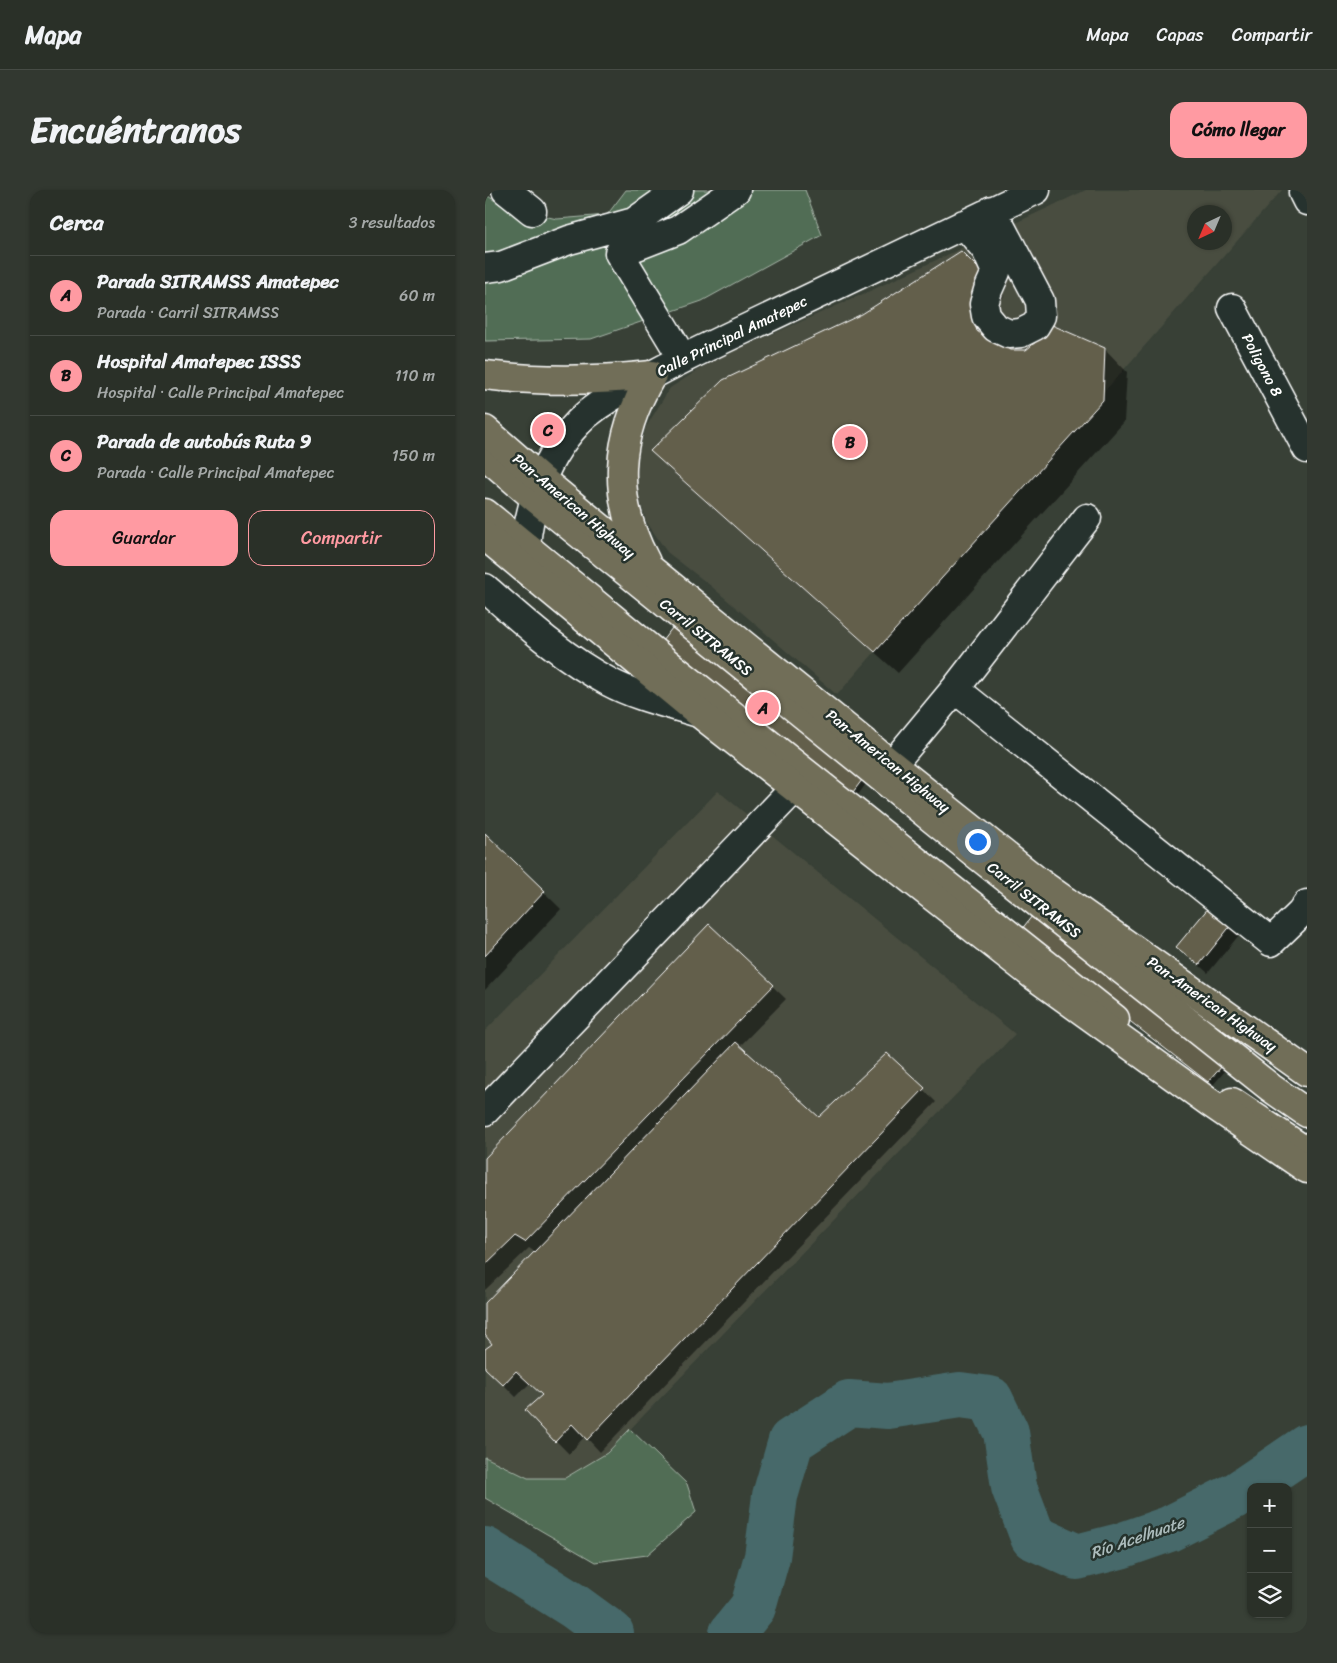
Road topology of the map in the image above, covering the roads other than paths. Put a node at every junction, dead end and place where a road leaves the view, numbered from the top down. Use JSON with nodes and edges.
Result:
{"nodes":[{"id":1,"x":506,"y":190,"type":"edge"},
{"id":2,"x":679,"y":190,"type":"edge"},
{"id":3,"x":737,"y":190,"type":"edge"},
{"id":4,"x":1035,"y":190,"type":"edge"},
{"id":5,"x":993,"y":210,"type":"junction"},
{"id":6,"x":533,"y":211,"type":"dead end"},
{"id":7,"x":965,"y":224,"type":"junction"},
{"id":8,"x":485,"y":268,"type":"edge"},
{"id":9,"x":1232,"y":308,"type":"dead end"},
{"id":10,"x":683,"y":359,"type":"junction"},
{"id":11,"x":485,"y":375,"type":"edge"},
{"id":12,"x":653,"y":375,"type":"junction"},
{"id":13,"x":485,"y":430,"type":"edge"},
{"id":14,"x":1307,"y":449,"type":"edge"},
{"id":15,"x":485,"y":455,"type":"edge"},
{"id":16,"x":537,"y":488,"type":"junction"},
{"id":17,"x":485,"y":513,"type":"edge"},
{"id":18,"x":1087,"y":518,"type":"dead end"},
{"id":19,"x":485,"y":536,"type":"edge"},
{"id":20,"x":525,"y":559,"type":"junction"},
{"id":21,"x":649,"y":568,"type":"junction"},
{"id":22,"x":485,"y":588,"type":"edge"},
{"id":23,"x":496,"y":606,"type":"edge"},
{"id":24,"x":955,"y":689,"type":"junction"},
{"id":25,"x":699,"y":713,"type":"junction"},
{"id":26,"x":892,"y":765,"type":"junction"},
{"id":27,"x":795,"y":788,"type":"junction"},
{"id":28,"x":1307,"y":904,"type":"edge"},
{"id":29,"x":1307,"y":1072,"type":"edge"},
{"id":30,"x":485,"y":1111,"type":"edge"},
{"id":31,"x":1307,"y":1113,"type":"edge"},
{"id":32,"x":1307,"y":1152,"type":"edge"},
{"id":33,"x":1307,"y":1169,"type":"edge"}],
"edges":[{"from":1,"to":6,"type":"street"},
{"from":2,"to":8,"type":"street"},
{"from":3,"to":10,"type":"street"},
{"from":4,"to":5,"type":"street","name":"Calle Principal Amatepec"},
{"from":5,"to":7,"type":"street","name":"Calle Principal Amatepec"},
{"from":5,"to":7,"type":"street"},
{"from":7,"to":10,"type":"street","name":"Calle Principal Amatepec"},
{"from":9,"to":14,"type":"street","name":"Poligono 8"},
{"from":10,"to":12,"type":"street","name":"Calle Principal Amatepec"},
{"from":11,"to":12,"type":"main road"},
{"from":12,"to":16,"type":"street","name":"Calle Principal Amatepec"},
{"from":12,"to":21,"type":"main road"},
{"from":13,"to":16,"type":"main road","name":"Pan-American Highway"},
{"from":15,"to":16,"type":"main road","name":"Carril SITRAMSS"},
{"from":16,"to":20,"type":"street","name":"Calle Principal Amatepec"},
{"from":16,"to":21,"type":"main road","name":"Pan-American Highway"},
{"from":16,"to":31,"type":"main road","name":"Carril SITRAMSS"},
{"from":17,"to":20,"type":"main road"},
{"from":18,"to":24,"type":"street"},
{"from":19,"to":20,"type":"main road"},
{"from":20,"to":25,"type":"main road"},
{"from":20,"to":32,"type":"main road"},
{"from":21,"to":26,"type":"main road","name":"Pan-American Highway"},
{"from":22,"to":23,"type":"street"},
{"from":23,"to":25,"type":"street"},
{"from":24,"to":26,"type":"street"},
{"from":24,"to":28,"type":"street"},
{"from":25,"to":27,"type":"main road"},
{"from":26,"to":29,"type":"main road","name":"Pan-American Highway"},
{"from":27,"to":30,"type":"street"},
{"from":27,"to":33,"type":"main road"}]}
